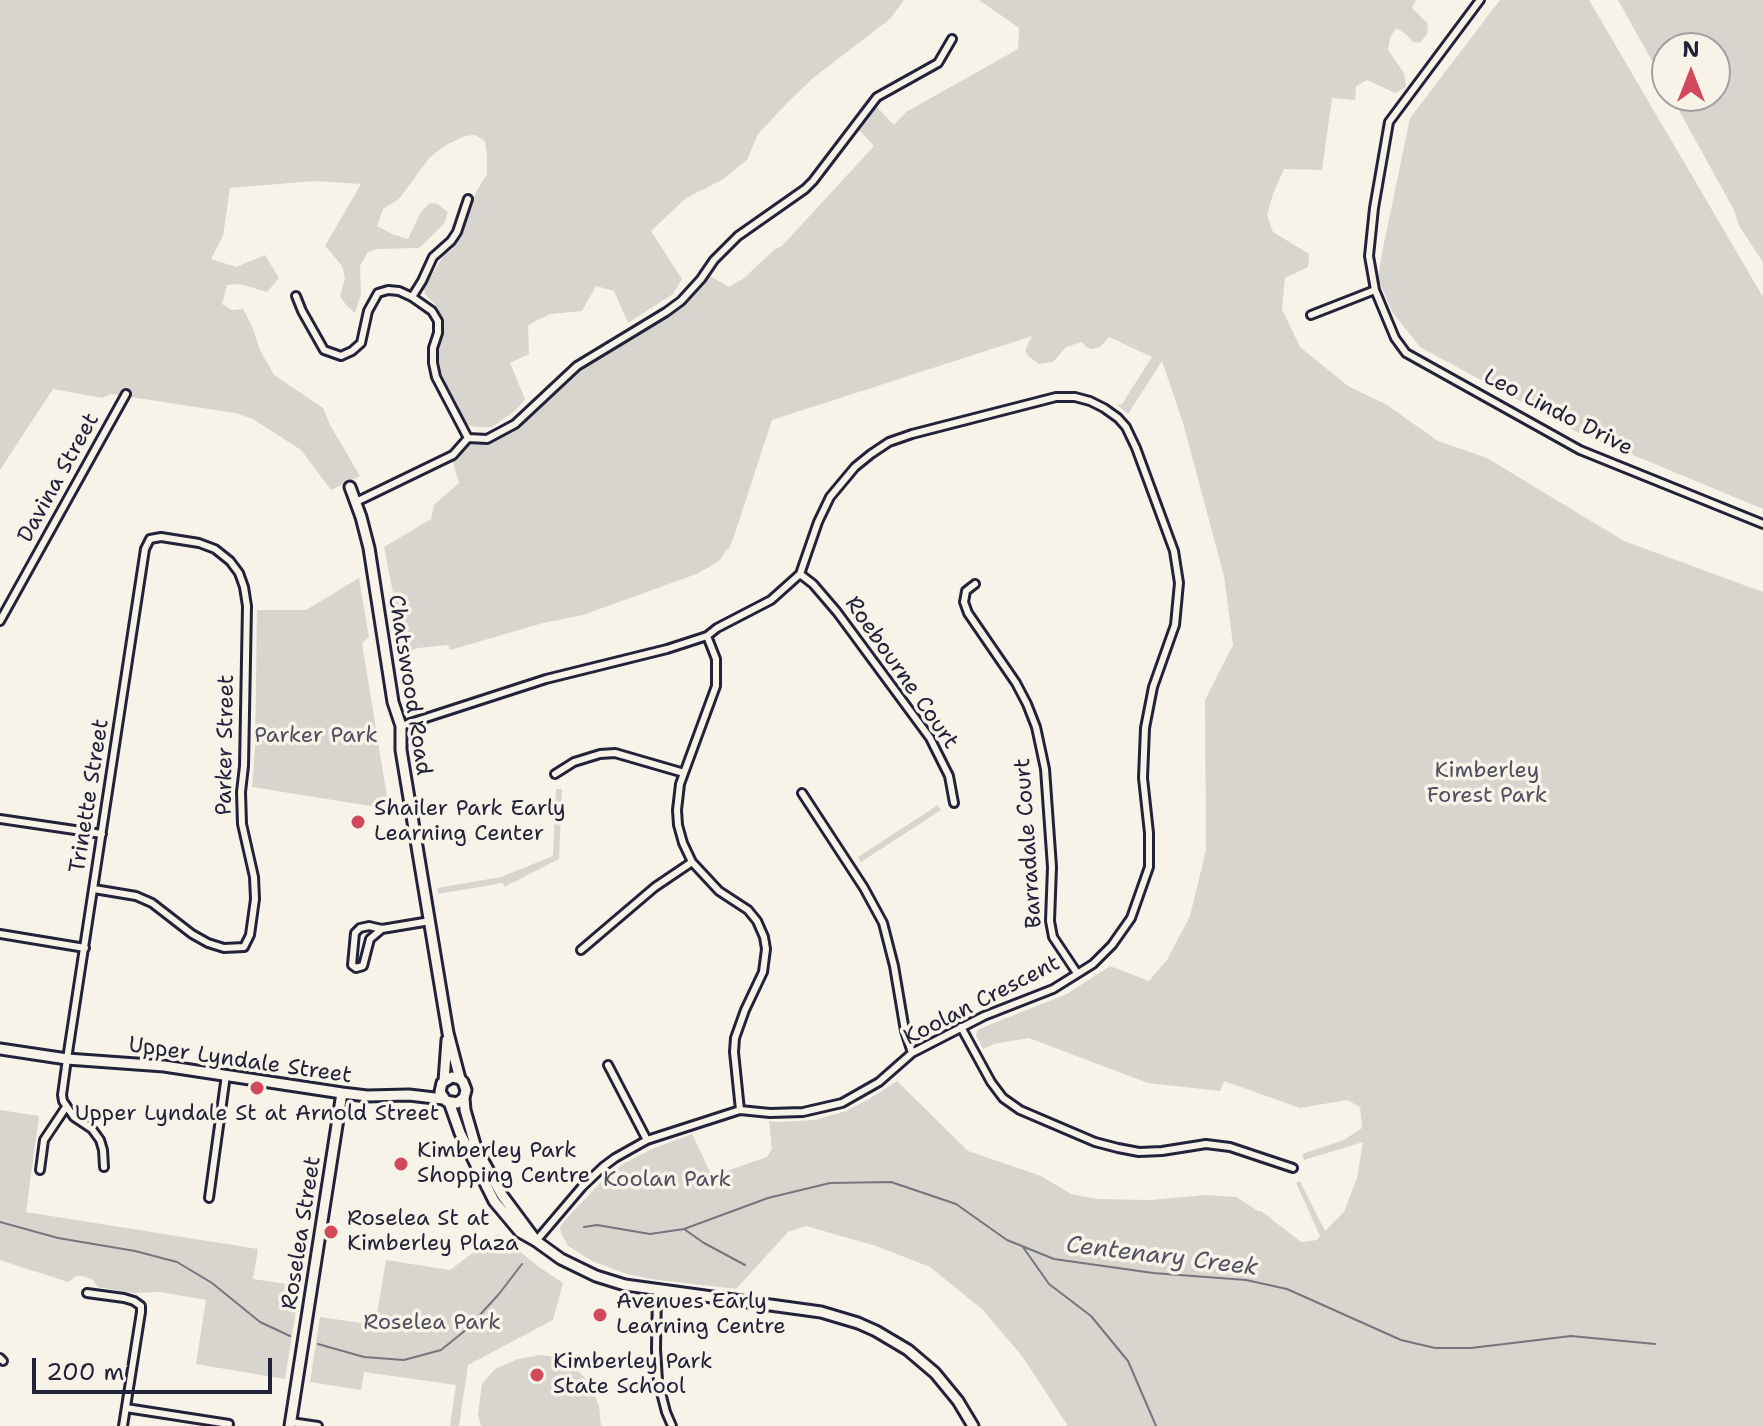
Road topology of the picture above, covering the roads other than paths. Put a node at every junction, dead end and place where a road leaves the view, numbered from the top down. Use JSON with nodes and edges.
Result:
{"nodes":[{"id":1,"x":1480,"y":0,"type":"edge"},
{"id":2,"x":952,"y":39,"type":"dead end"},
{"id":3,"x":468,"y":199,"type":"dead end"},
{"id":4,"x":1375,"y":290,"type":"junction"},
{"id":5,"x":296,"y":296,"type":"dead end"},
{"id":6,"x":412,"y":297,"type":"junction"},
{"id":7,"x":1311,"y":315,"type":"dead end"},
{"id":8,"x":126,"y":394,"type":"dead end"},
{"id":9,"x":468,"y":438,"type":"junction"},
{"id":10,"x":350,"y":487,"type":"dead end"},
{"id":11,"x":356,"y":502,"type":"junction"},
{"id":12,"x":1763,"y":524,"type":"edge"},
{"id":13,"x":150,"y":539,"type":"joint"},
{"id":14,"x":800,"y":574,"type":"junction"},
{"id":15,"x":975,"y":584,"type":"dead end"},
{"id":16,"x":0,"y":621,"type":"edge"},
{"id":17,"x":707,"y":636,"type":"junction"},
{"id":18,"x":401,"y":726,"type":"junction"},
{"id":19,"x":684,"y":773,"type":"junction"},
{"id":20,"x":555,"y":774,"type":"dead end"},
{"id":21,"x":802,"y":793,"type":"dead end"},
{"id":22,"x":954,"y":803,"type":"dead end"},
{"id":23,"x":0,"y":819,"type":"edge"},
{"id":24,"x":102,"y":834,"type":"junction"},
{"id":25,"x":692,"y":862,"type":"junction"},
{"id":26,"x":94,"y":889,"type":"junction"},
{"id":27,"x":430,"y":921,"type":"junction"},
{"id":28,"x":382,"y":929,"type":"junction"},
{"id":29,"x":0,"y":934,"type":"edge"},
{"id":30,"x":85,"y":948,"type":"junction"},
{"id":31,"x":581,"y":950,"type":"dead end"},
{"id":32,"x":1077,"y":973,"type":"junction"},
{"id":33,"x":961,"y":1027,"type":"junction"},
{"id":34,"x":448,"y":1033,"type":"junction"},
{"id":35,"x":0,"y":1049,"type":"edge"},
{"id":36,"x":912,"y":1053,"type":"junction"},
{"id":37,"x":67,"y":1059,"type":"junction"},
{"id":38,"x":608,"y":1065,"type":"dead end"},
{"id":39,"x":226,"y":1075,"type":"junction"},
{"id":40,"x":460,"y":1079,"type":"junction"},
{"id":41,"x":442,"y":1083,"type":"junction"},
{"id":42,"x":342,"y":1093,"type":"junction"},
{"id":43,"x":409,"y":1095,"type":"junction"},
{"id":44,"x":464,"y":1098,"type":"junction"},
{"id":45,"x":446,"y":1101,"type":"junction"},
{"id":46,"x":66,"y":1107,"type":"junction"},
{"id":47,"x":740,"y":1110,"type":"junction"},
{"id":48,"x":647,"y":1140,"type":"junction"},
{"id":49,"x":104,"y":1167,"type":"dead end"},
{"id":50,"x":1293,"y":1168,"type":"dead end"},
{"id":51,"x":40,"y":1170,"type":"dead end"},
{"id":52,"x":496,"y":1194,"type":"junction"},
{"id":53,"x":209,"y":1198,"type":"dead end"},
{"id":54,"x":536,"y":1241,"type":"junction"},
{"id":55,"x":657,"y":1291,"type":"junction"},
{"id":56,"x":87,"y":1293,"type":"dead end"},
{"id":57,"x":126,"y":1408,"type":"junction"},
{"id":58,"x":229,"y":1424,"type":"dead end"},
{"id":59,"x":291,"y":1424,"type":"edge"},
{"id":60,"x":123,"y":1426,"type":"edge"},
{"id":61,"x":318,"y":1426,"type":"edge"},
{"id":62,"x":672,"y":1426,"type":"edge"},
{"id":63,"x":973,"y":1426,"type":"edge"}],
"edges":[{"from":1,"to":4,"type":"street","name":"Leo Lindo Drive"},
{"from":2,"to":9,"type":"street"},
{"from":3,"to":6,"type":"street"},
{"from":4,"to":7,"type":"street"},
{"from":4,"to":12,"type":"street","name":"Leo Lindo Drive"},
{"from":5,"to":6,"type":"street"},
{"from":6,"to":9,"type":"street"},
{"from":8,"to":16,"type":"street","name":"Davina Street"},
{"from":9,"to":11,"type":"street"},
{"from":10,"to":11,"type":"street","name":"Chatswood Road"},
{"from":11,"to":18,"type":"street","name":"Chatswood Road"},
{"from":13,"to":24,"type":"street","name":"Trinette Street"},
{"from":13,"to":26,"type":"street","name":"Parker Street"},
{"from":14,"to":17,"type":"street","name":"Koolan Crescent"},
{"from":14,"to":22,"type":"street","name":"Roebourne Court"},
{"from":14,"to":32,"type":"street","name":"Koolan Crescent"},
{"from":15,"to":32,"type":"street","name":"Barradale Court"},
{"from":17,"to":18,"type":"street","name":"Koolan Crescent"},
{"from":17,"to":19,"type":"street"},
{"from":18,"to":27,"type":"street","name":"Chatswood Road"},
{"from":19,"to":20,"type":"street"},
{"from":19,"to":25,"type":"street"},
{"from":21,"to":36,"type":"street"},
{"from":23,"to":24,"type":"street"},
{"from":24,"to":26,"type":"street","name":"Trinette Street"},
{"from":25,"to":31,"type":"street"},
{"from":25,"to":47,"type":"street"},
{"from":26,"to":30,"type":"street","name":"Trinette Street"},
{"from":27,"to":28,"type":"street"},
{"from":27,"to":34,"type":"street","name":"Chatswood Road"},
{"from":28,"to":28,"type":"street"},
{"from":29,"to":30,"type":"street"},
{"from":30,"to":37,"type":"street","name":"Trinette Street"},
{"from":32,"to":33,"type":"street","name":"Koolan Crescent"},
{"from":33,"to":36,"type":"street","name":"Koolan Crescent"},
{"from":33,"to":50,"type":"street"},
{"from":34,"to":40,"type":"street","name":"Chatswood Road"},
{"from":34,"to":41,"type":"street","name":"Chatswood Road"},
{"from":35,"to":37,"type":"street","name":"Upper Lyndale Street"},
{"from":36,"to":47,"type":"street","name":"Koolan Crescent"},
{"from":37,"to":39,"type":"street","name":"Upper Lyndale Street"},
{"from":37,"to":46,"type":"street","name":"Trinette Street"},
{"from":38,"to":48,"type":"street"},
{"from":39,"to":42,"type":"street","name":"Upper Lyndale Street"},
{"from":39,"to":53,"type":"street"},
{"from":40,"to":41,"type":"street"},
{"from":40,"to":44,"type":"street"},
{"from":41,"to":43,"type":"street","name":"Upper Lyndale Street"},
{"from":41,"to":45,"type":"street"},
{"from":42,"to":43,"type":"street","name":"Upper Lyndale Street"},
{"from":42,"to":59,"type":"street","name":"Roselea Street"},
{"from":43,"to":45,"type":"street","name":"Upper Lyndale Street"},
{"from":44,"to":45,"type":"street"},
{"from":44,"to":52,"type":"street"},
{"from":45,"to":52,"type":"street"},
{"from":46,"to":49,"type":"street"},
{"from":46,"to":51,"type":"street"},
{"from":47,"to":48,"type":"street","name":"Koolan Crescent"},
{"from":48,"to":54,"type":"street","name":"Koolan Crescent"},
{"from":52,"to":54,"type":"street"},
{"from":54,"to":55,"type":"street"},
{"from":55,"to":62,"type":"street"},
{"from":55,"to":63,"type":"street"},
{"from":56,"to":57,"type":"street"},
{"from":57,"to":58,"type":"street"},
{"from":57,"to":60,"type":"street"},
{"from":59,"to":61,"type":"street"}]}
